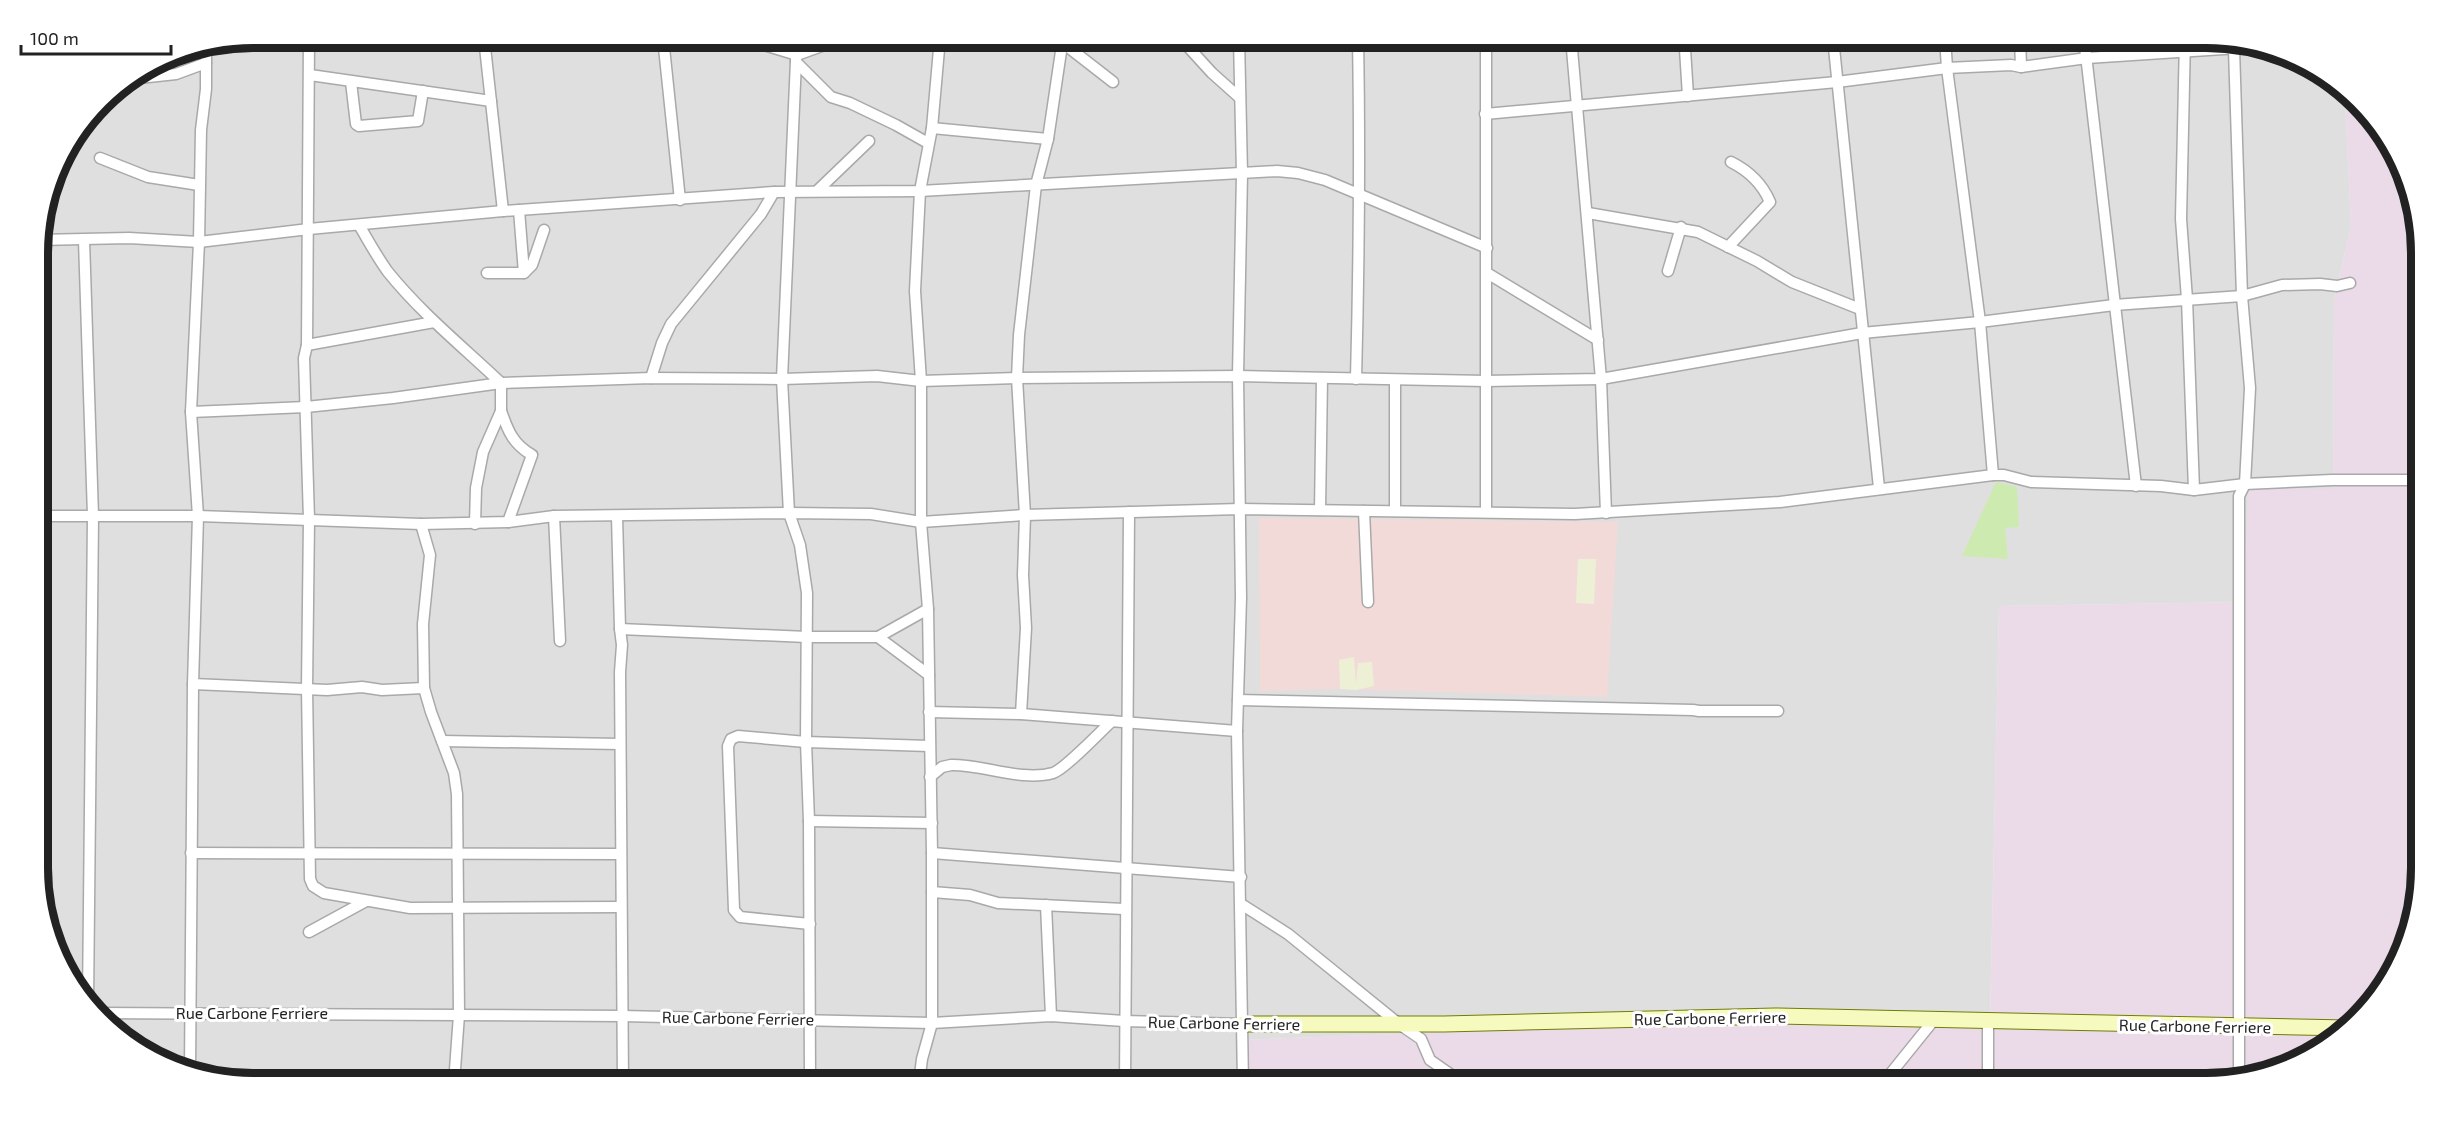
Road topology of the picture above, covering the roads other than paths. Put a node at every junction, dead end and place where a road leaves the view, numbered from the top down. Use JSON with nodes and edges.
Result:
{"nodes":[{"id":1,"x":309,"y":48,"type":"edge"},
{"id":2,"x":485,"y":48,"type":"edge"},
{"id":3,"x":664,"y":48,"type":"edge"},
{"id":4,"x":767,"y":48,"type":"edge"},
{"id":5,"x":797,"y":48,"type":"edge"},
{"id":6,"x":821,"y":48,"type":"edge"},
{"id":7,"x":939,"y":48,"type":"edge"},
{"id":8,"x":1060,"y":48,"type":"edge"},
{"id":9,"x":1072,"y":48,"type":"edge"},
{"id":10,"x":1189,"y":48,"type":"edge"},
{"id":11,"x":1239,"y":48,"type":"edge"},
{"id":12,"x":1358,"y":48,"type":"edge"},
{"id":13,"x":1486,"y":48,"type":"edge"},
{"id":14,"x":1572,"y":48,"type":"edge"},
{"id":15,"x":1685,"y":48,"type":"edge"},
{"id":16,"x":1834,"y":48,"type":"edge"},
{"id":17,"x":1946,"y":48,"type":"edge"},
{"id":18,"x":2020,"y":48,"type":"edge"},
{"id":19,"x":2086,"y":48,"type":"edge"},
{"id":20,"x":2185,"y":48,"type":"edge"},
{"id":21,"x":2229,"y":49,"type":"edge"},
{"id":22,"x":2234,"y":50,"type":"edge"},
{"id":23,"x":2185,"y":53,"type":"junction"},
{"id":24,"x":206,"y":54,"type":"edge"},
{"id":25,"x":2087,"y":58,"type":"junction"},
{"id":26,"x":796,"y":59,"type":"junction"},
{"id":27,"x":206,"y":63,"type":"junction"},
{"id":28,"x":2021,"y":67,"type":"junction"},
{"id":29,"x":1947,"y":68,"type":"junction"},
{"id":30,"x":310,"y":75,"type":"junction"},
{"id":31,"x":147,"y":77,"type":"edge"},
{"id":32,"x":351,"y":82,"type":"junction"},
{"id":33,"x":1113,"y":82,"type":"dead end"},
{"id":34,"x":1837,"y":82,"type":"junction"},
{"id":35,"x":423,"y":91,"type":"junction"},
{"id":36,"x":1688,"y":96,"type":"junction"},
{"id":37,"x":1240,"y":98,"type":"junction"},
{"id":38,"x":491,"y":101,"type":"junction"},
{"id":39,"x":1576,"y":105,"type":"junction"},
{"id":40,"x":1485,"y":114,"type":"junction"},
{"id":41,"x":932,"y":128,"type":"junction"},
{"id":42,"x":1048,"y":139,"type":"junction"},
{"id":43,"x":869,"y":141,"type":"dead end"},
{"id":44,"x":928,"y":143,"type":"junction"},
{"id":45,"x":100,"y":158,"type":"dead end"},
{"id":46,"x":1731,"y":162,"type":"dead end"},
{"id":47,"x":1242,"y":174,"type":"junction"},
{"id":48,"x":199,"y":185,"type":"junction"},
{"id":49,"x":1036,"y":185,"type":"junction"},
{"id":50,"x":817,"y":191,"type":"junction"},
{"id":51,"x":920,"y":191,"type":"junction"},
{"id":52,"x":774,"y":192,"type":"junction"},
{"id":53,"x":1357,"y":193,"type":"junction"},
{"id":54,"x":791,"y":194,"type":"junction"},
{"id":55,"x":680,"y":200,"type":"junction"},
{"id":56,"x":519,"y":210,"type":"junction"},
{"id":57,"x":503,"y":211,"type":"junction"},
{"id":58,"x":1588,"y":213,"type":"junction"},
{"id":59,"x":358,"y":225,"type":"junction"},
{"id":60,"x":1681,"y":227,"type":"junction"},
{"id":61,"x":309,"y":229,"type":"junction"},
{"id":62,"x":544,"y":230,"type":"dead end"},
{"id":63,"x":48,"y":240,"type":"edge"},
{"id":64,"x":84,"y":240,"type":"junction"},
{"id":65,"x":199,"y":242,"type":"junction"},
{"id":66,"x":1728,"y":247,"type":"junction"},
{"id":67,"x":1487,"y":248,"type":"junction"},
{"id":68,"x":1668,"y":272,"type":"dead end"},
{"id":69,"x":487,"y":273,"type":"dead end"},
{"id":70,"x":524,"y":273,"type":"junction"},
{"id":71,"x":1487,"y":273,"type":"junction"},
{"id":72,"x":2350,"y":283,"type":"dead end"},
{"id":73,"x":2242,"y":296,"type":"junction"},
{"id":74,"x":2187,"y":299,"type":"junction"},
{"id":75,"x":2114,"y":305,"type":"junction"},
{"id":76,"x":1860,"y":309,"type":"junction"},
{"id":77,"x":434,"y":322,"type":"junction"},
{"id":78,"x":1980,"y":322,"type":"junction"},
{"id":79,"x":1862,"y":333,"type":"junction"},
{"id":80,"x":1598,"y":340,"type":"junction"},
{"id":81,"x":307,"y":345,"type":"junction"},
{"id":82,"x":1238,"y":376,"type":"junction"},
{"id":83,"x":651,"y":378,"type":"junction"},
{"id":84,"x":1017,"y":378,"type":"junction"},
{"id":85,"x":1322,"y":378,"type":"junction"},
{"id":86,"x":782,"y":379,"type":"junction"},
{"id":87,"x":1356,"y":379,"type":"junction"},
{"id":88,"x":1601,"y":379,"type":"junction"},
{"id":89,"x":1395,"y":380,"type":"junction"},
{"id":90,"x":921,"y":381,"type":"junction"},
{"id":91,"x":1486,"y":381,"type":"junction"},
{"id":92,"x":501,"y":382,"type":"junction"},
{"id":93,"x":306,"y":407,"type":"junction"},
{"id":94,"x":501,"y":411,"type":"junction"},
{"id":95,"x":191,"y":412,"type":"junction"},
{"id":96,"x":1993,"y":475,"type":"junction"},
{"id":97,"x":2411,"y":480,"type":"edge"},
{"id":98,"x":2246,"y":483,"type":"junction"},
{"id":99,"x":2136,"y":486,"type":"junction"},
{"id":100,"x":1879,"y":488,"type":"junction"},
{"id":101,"x":2194,"y":490,"type":"junction"},
{"id":102,"x":1240,"y":509,"type":"junction"},
{"id":103,"x":1320,"y":510,"type":"junction"},
{"id":104,"x":1364,"y":511,"type":"junction"},
{"id":105,"x":1395,"y":511,"type":"junction"},
{"id":106,"x":1129,"y":512,"type":"junction"},
{"id":107,"x":1485,"y":512,"type":"junction"},
{"id":108,"x":789,"y":513,"type":"junction"},
{"id":109,"x":1606,"y":513,"type":"junction"},
{"id":110,"x":1024,"y":515,"type":"junction"},
{"id":111,"x":48,"y":516,"type":"edge"},
{"id":112,"x":93,"y":516,"type":"junction"},
{"id":113,"x":198,"y":516,"type":"junction"},
{"id":114,"x":554,"y":516,"type":"junction"},
{"id":115,"x":617,"y":516,"type":"junction"},
{"id":116,"x":309,"y":519,"type":"junction"},
{"id":117,"x":508,"y":522,"type":"junction"},
{"id":118,"x":921,"y":522,"type":"junction"},
{"id":119,"x":421,"y":524,"type":"junction"},
{"id":120,"x":475,"y":524,"type":"junction"},
{"id":121,"x":1368,"y":602,"type":"dead end"},
{"id":122,"x":928,"y":609,"type":"junction"},
{"id":123,"x":620,"y":629,"type":"junction"},
{"id":124,"x":807,"y":637,"type":"junction"},
{"id":125,"x":878,"y":637,"type":"junction"},
{"id":126,"x":560,"y":641,"type":"dead end"},
{"id":127,"x":929,"y":675,"type":"junction"},
{"id":128,"x":192,"y":684,"type":"junction"},
{"id":129,"x":307,"y":688,"type":"junction"},
{"id":130,"x":424,"y":688,"type":"junction"},
{"id":131,"x":1238,"y":700,"type":"junction"},
{"id":132,"x":1778,"y":711,"type":"dead end"},
{"id":133,"x":929,"y":712,"type":"junction"},
{"id":134,"x":1022,"y":714,"type":"junction"},
{"id":135,"x":1112,"y":721,"type":"junction"},
{"id":136,"x":1126,"y":722,"type":"junction"},
{"id":137,"x":1238,"y":731,"type":"junction"},
{"id":138,"x":442,"y":741,"type":"junction"},
{"id":139,"x":806,"y":742,"type":"junction"},
{"id":140,"x":620,"y":744,"type":"junction"},
{"id":141,"x":929,"y":746,"type":"junction"},
{"id":142,"x":930,"y":777,"type":"junction"},
{"id":143,"x":809,"y":821,"type":"junction"},
{"id":144,"x":932,"y":824,"type":"junction"},
{"id":145,"x":458,"y":853,"type":"junction"},
{"id":146,"x":932,"y":853,"type":"junction"},
{"id":147,"x":191,"y":854,"type":"junction"},
{"id":148,"x":308,"y":854,"type":"junction"},
{"id":149,"x":620,"y":854,"type":"junction"},
{"id":150,"x":1125,"y":868,"type":"junction"},
{"id":151,"x":1240,"y":877,"type":"junction"},
{"id":152,"x":932,"y":892,"type":"junction"},
{"id":153,"x":367,"y":901,"type":"junction"},
{"id":154,"x":1241,"y":904,"type":"junction"},
{"id":155,"x":1046,"y":905,"type":"junction"},
{"id":156,"x":621,"y":907,"type":"junction"},
{"id":157,"x":458,"y":908,"type":"junction"},
{"id":158,"x":1124,"y":909,"type":"junction"},
{"id":159,"x":810,"y":924,"type":"junction"},
{"id":160,"x":309,"y":932,"type":"dead end"},
{"id":161,"x":88,"y":990,"type":"edge"},
{"id":162,"x":108,"y":1013,"type":"edge"},
{"id":163,"x":189,"y":1013,"type":"junction"},
{"id":164,"x":459,"y":1015,"type":"junction"},
{"id":165,"x":622,"y":1016,"type":"junction"},
{"id":166,"x":1051,"y":1016,"type":"junction"},
{"id":167,"x":811,"y":1019,"type":"junction"},
{"id":168,"x":1124,"y":1021,"type":"junction"},
{"id":169,"x":1933,"y":1021,"type":"junction"},
{"id":170,"x":1988,"y":1022,"type":"junction"},
{"id":171,"x":932,"y":1023,"type":"junction"},
{"id":172,"x":1243,"y":1024,"type":"junction"},
{"id":173,"x":1399,"y":1024,"type":"junction"},
{"id":174,"x":2239,"y":1026,"type":"junction"},
{"id":175,"x":2333,"y":1028,"type":"edge"},
{"id":176,"x":190,"y":1063,"type":"edge"},
{"id":177,"x":2239,"y":1070,"type":"edge"},
{"id":178,"x":456,"y":1073,"type":"edge"},
{"id":179,"x":623,"y":1073,"type":"edge"},
{"id":180,"x":810,"y":1073,"type":"edge"},
{"id":181,"x":920,"y":1073,"type":"edge"},
{"id":182,"x":1125,"y":1073,"type":"edge"},
{"id":183,"x":1243,"y":1073,"type":"edge"},
{"id":184,"x":1449,"y":1073,"type":"edge"},
{"id":185,"x":1891,"y":1073,"type":"edge"},
{"id":186,"x":1988,"y":1073,"type":"edge"}],
"edges":[{"from":1,"to":30,"type":"street"},
{"from":2,"to":38,"type":"street"},
{"from":3,"to":55,"type":"street"},
{"from":4,"to":26,"type":"street"},
{"from":5,"to":26,"type":"street"},
{"from":6,"to":26,"type":"street"},
{"from":7,"to":41,"type":"street"},
{"from":8,"to":42,"type":"street"},
{"from":9,"to":33,"type":"street"},
{"from":10,"to":37,"type":"street"},
{"from":11,"to":37,"type":"street"},
{"from":12,"to":53,"type":"street"},
{"from":13,"to":40,"type":"street"},
{"from":14,"to":39,"type":"street"},
{"from":15,"to":36,"type":"street"},
{"from":16,"to":34,"type":"street"},
{"from":17,"to":29,"type":"street"},
{"from":18,"to":28,"type":"street"},
{"from":19,"to":25,"type":"street"},
{"from":20,"to":23,"type":"street"},
{"from":21,"to":23,"type":"street"},
{"from":22,"to":73,"type":"street"},
{"from":23,"to":25,"type":"street"},
{"from":23,"to":74,"type":"street"},
{"from":24,"to":27,"type":"street"},
{"from":25,"to":28,"type":"street"},
{"from":25,"to":75,"type":"street"},
{"from":26,"to":44,"type":"street"},
{"from":26,"to":54,"type":"street"},
{"from":27,"to":31,"type":"street"},
{"from":27,"to":48,"type":"street"},
{"from":28,"to":29,"type":"street"},
{"from":29,"to":34,"type":"street"},
{"from":29,"to":78,"type":"street"},
{"from":30,"to":32,"type":"street"},
{"from":30,"to":61,"type":"street"},
{"from":32,"to":35,"type":"street"},
{"from":32,"to":35,"type":"street"},
{"from":34,"to":36,"type":"street"},
{"from":34,"to":76,"type":"street"},
{"from":35,"to":38,"type":"street"},
{"from":36,"to":39,"type":"street"},
{"from":37,"to":47,"type":"street"},
{"from":38,"to":57,"type":"street"},
{"from":39,"to":40,"type":"street"},
{"from":39,"to":58,"type":"street"},
{"from":40,"to":67,"type":"street"},
{"from":41,"to":42,"type":"street"},
{"from":41,"to":44,"type":"street"},
{"from":42,"to":49,"type":"street"},
{"from":43,"to":50,"type":"street"},
{"from":44,"to":51,"type":"street"},
{"from":45,"to":48,"type":"street"},
{"from":46,"to":66,"type":"street"},
{"from":47,"to":49,"type":"street"},
{"from":47,"to":53,"type":"street"},
{"from":47,"to":82,"type":"street"},
{"from":48,"to":65,"type":"street"},
{"from":49,"to":51,"type":"street"},
{"from":49,"to":84,"type":"street"},
{"from":50,"to":51,"type":"street"},
{"from":50,"to":54,"type":"street"},
{"from":51,"to":90,"type":"street"},
{"from":52,"to":54,"type":"street"},
{"from":52,"to":55,"type":"street"},
{"from":52,"to":83,"type":"street"},
{"from":53,"to":67,"type":"street"},
{"from":53,"to":87,"type":"street"},
{"from":54,"to":86,"type":"street"},
{"from":55,"to":56,"type":"street"},
{"from":56,"to":57,"type":"street"},
{"from":56,"to":70,"type":"street"},
{"from":57,"to":59,"type":"street"},
{"from":58,"to":60,"type":"street"},
{"from":58,"to":80,"type":"street"},
{"from":59,"to":61,"type":"street"},
{"from":59,"to":77,"type":"street"},
{"from":60,"to":66,"type":"street"},
{"from":60,"to":68,"type":"street"},
{"from":61,"to":65,"type":"street"},
{"from":61,"to":81,"type":"street"},
{"from":62,"to":70,"type":"street"},
{"from":63,"to":64,"type":"street"},
{"from":64,"to":65,"type":"street"},
{"from":64,"to":112,"type":"street"},
{"from":65,"to":95,"type":"street"},
{"from":66,"to":76,"type":"street"},
{"from":67,"to":71,"type":"street"},
{"from":69,"to":70,"type":"street"},
{"from":71,"to":80,"type":"street"},
{"from":71,"to":91,"type":"street"},
{"from":72,"to":73,"type":"street"},
{"from":73,"to":74,"type":"street"},
{"from":73,"to":98,"type":"street"},
{"from":74,"to":75,"type":"street"},
{"from":74,"to":101,"type":"street"},
{"from":75,"to":78,"type":"street"},
{"from":75,"to":99,"type":"street"},
{"from":76,"to":79,"type":"street"},
{"from":77,"to":81,"type":"street"},
{"from":77,"to":92,"type":"street"},
{"from":78,"to":79,"type":"street"},
{"from":78,"to":96,"type":"street"},
{"from":79,"to":88,"type":"street"},
{"from":79,"to":100,"type":"street"},
{"from":80,"to":88,"type":"street"},
{"from":81,"to":93,"type":"street"},
{"from":82,"to":84,"type":"street"},
{"from":82,"to":85,"type":"street"},
{"from":82,"to":102,"type":"street"},
{"from":83,"to":86,"type":"street"},
{"from":83,"to":92,"type":"street"},
{"from":84,"to":90,"type":"street"},
{"from":84,"to":110,"type":"street"},
{"from":85,"to":87,"type":"street"},
{"from":85,"to":103,"type":"street"},
{"from":86,"to":90,"type":"street"},
{"from":86,"to":108,"type":"street"},
{"from":87,"to":89,"type":"street"},
{"from":88,"to":91,"type":"street"},
{"from":88,"to":109,"type":"street"},
{"from":89,"to":91,"type":"street"},
{"from":89,"to":105,"type":"street"},
{"from":90,"to":118,"type":"street"},
{"from":91,"to":107,"type":"street"},
{"from":92,"to":93,"type":"street"},
{"from":92,"to":94,"type":"street"},
{"from":93,"to":95,"type":"street"},
{"from":93,"to":116,"type":"street"},
{"from":94,"to":117,"type":"street"},
{"from":94,"to":120,"type":"street"},
{"from":95,"to":113,"type":"street"},
{"from":96,"to":99,"type":"street"},
{"from":96,"to":100,"type":"street"},
{"from":97,"to":98,"type":"street"},
{"from":98,"to":101,"type":"street"},
{"from":98,"to":174,"type":"street"},
{"from":99,"to":101,"type":"street"},
{"from":100,"to":109,"type":"street"},
{"from":102,"to":103,"type":"street"},
{"from":102,"to":106,"type":"street"},
{"from":102,"to":131,"type":"street"},
{"from":103,"to":104,"type":"street"},
{"from":104,"to":105,"type":"street"},
{"from":104,"to":121,"type":"street"},
{"from":105,"to":107,"type":"street"},
{"from":106,"to":110,"type":"street"},
{"from":106,"to":136,"type":"street"},
{"from":107,"to":109,"type":"street"},
{"from":108,"to":115,"type":"street"},
{"from":108,"to":118,"type":"street"},
{"from":108,"to":124,"type":"street"},
{"from":110,"to":118,"type":"street"},
{"from":110,"to":134,"type":"street"},
{"from":111,"to":112,"type":"street"},
{"from":112,"to":113,"type":"street"},
{"from":112,"to":161,"type":"street"},
{"from":113,"to":116,"type":"street"},
{"from":113,"to":128,"type":"street"},
{"from":114,"to":115,"type":"street"},
{"from":114,"to":117,"type":"street"},
{"from":114,"to":126,"type":"street"},
{"from":115,"to":123,"type":"street"},
{"from":116,"to":119,"type":"street"},
{"from":116,"to":129,"type":"street"},
{"from":117,"to":120,"type":"street"},
{"from":118,"to":122,"type":"street"},
{"from":119,"to":120,"type":"street"},
{"from":119,"to":130,"type":"street"},
{"from":122,"to":125,"type":"street"},
{"from":122,"to":127,"type":"street"},
{"from":123,"to":124,"type":"street"},
{"from":123,"to":140,"type":"street"},
{"from":124,"to":125,"type":"street"},
{"from":124,"to":139,"type":"street"},
{"from":125,"to":127,"type":"street"},
{"from":127,"to":133,"type":"street"},
{"from":128,"to":129,"type":"street"},
{"from":128,"to":147,"type":"street"},
{"from":129,"to":130,"type":"street"},
{"from":129,"to":148,"type":"street"},
{"from":130,"to":138,"type":"street"},
{"from":131,"to":132,"type":"street"},
{"from":131,"to":137,"type":"street"},
{"from":133,"to":134,"type":"street"},
{"from":133,"to":141,"type":"street"},
{"from":134,"to":135,"type":"street"},
{"from":135,"to":136,"type":"street"},
{"from":135,"to":142,"type":"street"},
{"from":136,"to":137,"type":"street"},
{"from":136,"to":150,"type":"street"},
{"from":137,"to":151,"type":"street"},
{"from":138,"to":140,"type":"street"},
{"from":138,"to":145,"type":"street"},
{"from":139,"to":141,"type":"street"},
{"from":139,"to":143,"type":"street"},
{"from":139,"to":159,"type":"street"},
{"from":140,"to":149,"type":"street"},
{"from":141,"to":142,"type":"street"},
{"from":142,"to":144,"type":"street"},
{"from":143,"to":144,"type":"street"},
{"from":143,"to":159,"type":"street"},
{"from":144,"to":146,"type":"street"},
{"from":145,"to":148,"type":"street"},
{"from":145,"to":149,"type":"street"},
{"from":145,"to":157,"type":"street"},
{"from":146,"to":150,"type":"street"},
{"from":146,"to":152,"type":"street"},
{"from":147,"to":148,"type":"street"},
{"from":147,"to":163,"type":"street"},
{"from":148,"to":153,"type":"street"},
{"from":149,"to":156,"type":"street"},
{"from":150,"to":151,"type":"street"},
{"from":150,"to":158,"type":"street"},
{"from":151,"to":154,"type":"street"},
{"from":152,"to":155,"type":"street"},
{"from":152,"to":171,"type":"street"},
{"from":153,"to":157,"type":"street"},
{"from":153,"to":160,"type":"street"},
{"from":154,"to":172,"type":"street"},
{"from":154,"to":173,"type":"street"},
{"from":155,"to":158,"type":"street"},
{"from":155,"to":166,"type":"street"},
{"from":156,"to":157,"type":"street"},
{"from":156,"to":165,"type":"street"},
{"from":157,"to":164,"type":"street"},
{"from":158,"to":168,"type":"street"},
{"from":159,"to":167,"type":"street"},
{"from":162,"to":163,"type":"street","name":"Rue Carbone Ferriere"},
{"from":163,"to":164,"type":"street","name":"Rue Carbone Ferriere"},
{"from":163,"to":176,"type":"street"},
{"from":164,"to":165,"type":"street","name":"Rue Carbone Ferriere"},
{"from":164,"to":178,"type":"street"},
{"from":165,"to":167,"type":"street","name":"Rue Carbone Ferriere"},
{"from":165,"to":179,"type":"street"},
{"from":166,"to":168,"type":"street","name":"Rue Carbone Ferriere"},
{"from":166,"to":171,"type":"street","name":"Rue Carbone Ferriere"},
{"from":167,"to":171,"type":"street","name":"Rue Carbone Ferriere"},
{"from":167,"to":180,"type":"street"},
{"from":168,"to":172,"type":"street","name":"Rue Carbone Ferriere"},
{"from":168,"to":182,"type":"street"},
{"from":169,"to":170,"type":"street","name":"Rue Carbone Ferriere"},
{"from":169,"to":173,"type":"street","name":"Rue Carbone Ferriere"},
{"from":169,"to":185,"type":"street"},
{"from":170,"to":174,"type":"street","name":"Rue Carbone Ferriere"},
{"from":170,"to":186,"type":"street"},
{"from":171,"to":181,"type":"street"},
{"from":172,"to":173,"type":"street","name":"Rue Carbone Ferriere"},
{"from":172,"to":183,"type":"street"},
{"from":173,"to":184,"type":"street"},
{"from":174,"to":175,"type":"street","name":"Rue Carbone Ferriere"},
{"from":174,"to":177,"type":"street"}]}
